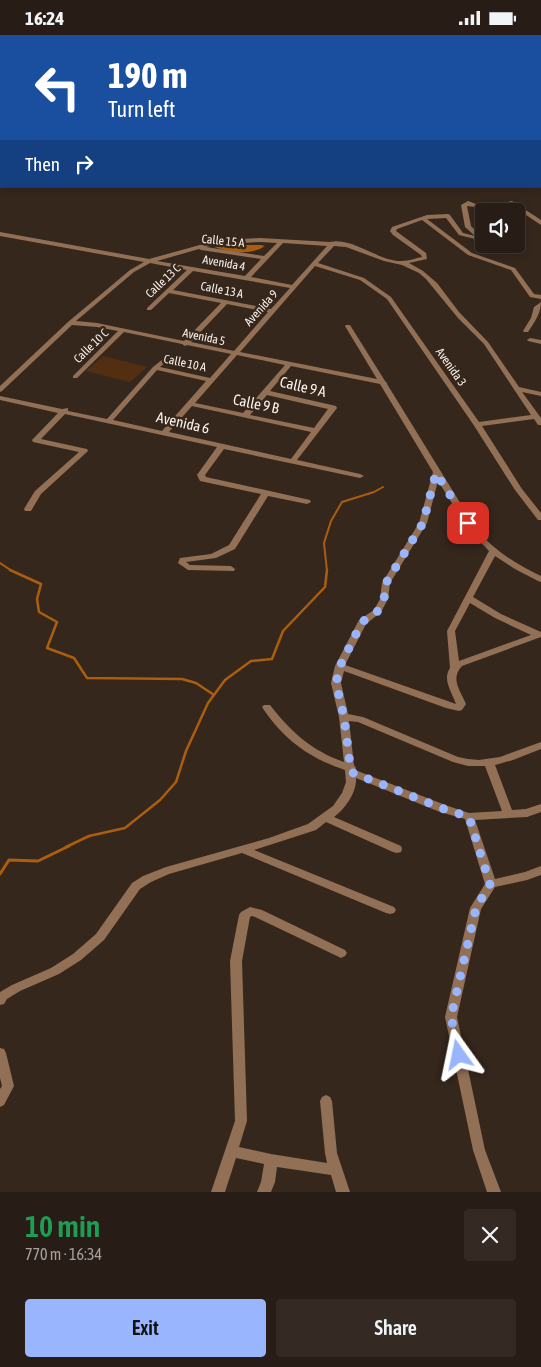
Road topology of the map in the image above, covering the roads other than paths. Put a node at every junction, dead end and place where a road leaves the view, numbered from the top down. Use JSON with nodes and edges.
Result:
{"nodes":[{"id":1,"x":475,"y":205,"type":"edge"},
{"id":2,"x":525,"y":212,"type":"edge"},
{"id":3,"x":423,"y":217,"type":"junction"},
{"id":4,"x":541,"y":223,"type":"edge"},
{"id":5,"x":475,"y":233,"type":"edge"},
{"id":6,"x":0,"y":234,"type":"edge"},
{"id":7,"x":475,"y":238,"type":"edge"},
{"id":8,"x":282,"y":241,"type":"junction"},
{"id":9,"x":333,"y":243,"type":"junction"},
{"id":10,"x":179,"y":252,"type":"junction"},
{"id":11,"x":265,"y":257,"type":"junction"},
{"id":12,"x":149,"y":261,"type":"junction"},
{"id":13,"x":402,"y":263,"type":"junction"},
{"id":14,"x":314,"y":264,"type":"junction"},
{"id":15,"x":191,"y":269,"type":"junction"},
{"id":16,"x":246,"y":279,"type":"junction"},
{"id":17,"x":294,"y":287,"type":"junction"},
{"id":18,"x":168,"y":291,"type":"junction"},
{"id":19,"x":541,"y":297,"type":"edge"},
{"id":20,"x":224,"y":302,"type":"junction"},
{"id":21,"x":541,"y":304,"type":"edge"},
{"id":22,"x":149,"y":309,"type":"dead end"},
{"id":23,"x":273,"y":311,"type":"junction"},
{"id":24,"x":538,"y":318,"type":"edge"},
{"id":25,"x":70,"y":323,"type":"junction"},
{"id":26,"x":348,"y":326,"type":"dead end"},
{"id":27,"x":122,"y":331,"type":"junction"},
{"id":28,"x":526,"y":331,"type":"dead end"},
{"id":29,"x":530,"y":340,"type":"dead end"},
{"id":30,"x":541,"y":342,"type":"edge"},
{"id":31,"x":184,"y":344,"type":"junction"},
{"id":32,"x":234,"y":354,"type":"junction"},
{"id":33,"x":165,"y":360,"type":"dead end"},
{"id":34,"x":289,"y":365,"type":"junction"},
{"id":35,"x":155,"y":368,"type":"junction"},
{"id":36,"x":75,"y":377,"type":"dead end"},
{"id":37,"x":211,"y":380,"type":"junction"},
{"id":38,"x":384,"y":383,"type":"junction"},
{"id":39,"x":516,"y":389,"type":"junction"},
{"id":40,"x":0,"y":390,"type":"edge"},
{"id":41,"x":265,"y":392,"type":"junction"},
{"id":42,"x":541,"y":394,"type":"edge"},
{"id":43,"x":0,"y":398,"type":"edge"},
{"id":44,"x":190,"y":404,"type":"junction"},
{"id":45,"x":65,"y":411,"type":"junction"},
{"id":46,"x":245,"y":416,"type":"junction"},
{"id":47,"x":538,"y":420,"type":"edge"},
{"id":48,"x":109,"y":421,"type":"junction"},
{"id":49,"x":477,"y":424,"type":"junction"},
{"id":50,"x":316,"y":431,"type":"junction"},
{"id":51,"x":165,"y":432,"type":"junction"},
{"id":52,"x":222,"y":446,"type":"junction"},
{"id":53,"x":294,"y":461,"type":"junction"},
{"id":54,"x":436,"y":473,"type":"junction"},
{"id":55,"x":360,"y":476,"type":"dead end"},
{"id":56,"x":266,"y":492,"type":"junction"},
{"id":57,"x":307,"y":502,"type":"dead end"},
{"id":58,"x":28,"y":509,"type":"dead end"},
{"id":59,"x":541,"y":518,"type":"edge"},
{"id":60,"x":493,"y":551,"type":"junction"},
{"id":61,"x":231,"y":569,"type":"dead end"},
{"id":62,"x":541,"y":579,"type":"edge"},
{"id":63,"x":468,"y":597,"type":"junction"},
{"id":64,"x":340,"y":666,"type":"junction"},
{"id":65,"x":455,"y":668,"type":"junction"},
{"id":66,"x":267,"y":707,"type":"dead end"},
{"id":67,"x":344,"y":717,"type":"junction"},
{"id":68,"x":541,"y":745,"type":"edge"},
{"id":69,"x":489,"y":763,"type":"junction"},
{"id":70,"x":351,"y":770,"type":"junction"},
{"id":71,"x":541,"y":808,"type":"edge"},
{"id":72,"x":508,"y":814,"type":"junction"},
{"id":73,"x":469,"y":817,"type":"junction"},
{"id":74,"x":327,"y":818,"type":"junction"},
{"id":75,"x":242,"y":849,"type":"junction"},
{"id":76,"x":397,"y":849,"type":"dead end"},
{"id":77,"x":541,"y":870,"type":"edge"},
{"id":78,"x":490,"y":884,"type":"junction"},
{"id":79,"x":390,"y":910,"type":"dead end"},
{"id":80,"x":342,"y":953,"type":"dead end"},
{"id":81,"x":0,"y":1000,"type":"edge"},
{"id":82,"x":0,"y":1053,"type":"edge"},
{"id":83,"x":0,"y":1101,"type":"edge"},
{"id":84,"x":326,"y":1101,"type":"dead end"},
{"id":85,"x":232,"y":1151,"type":"junction"},
{"id":86,"x":271,"y":1160,"type":"junction"},
{"id":87,"x":336,"y":1170,"type":"junction"},
{"id":88,"x":218,"y":1192,"type":"edge"},
{"id":89,"x":264,"y":1192,"type":"edge"},
{"id":90,"x":343,"y":1192,"type":"edge"},
{"id":91,"x":494,"y":1192,"type":"edge"}],
"edges":[{"from":1,"to":5,"type":"street"},
{"from":2,"to":4,"type":"street"},
{"from":3,"to":7,"type":"street"},
{"from":3,"to":13,"type":"street"},
{"from":3,"to":19,"type":"street"},
{"from":6,"to":12,"type":"street","name":"Avenida 4"},
{"from":8,"to":9,"type":"street"},
{"from":8,"to":10,"type":"street"},
{"from":8,"to":11,"type":"street"},
{"from":9,"to":13,"type":"street"},
{"from":9,"to":14,"type":"street","name":"Avenida 9"},
{"from":10,"to":11,"type":"street","name":"Calle 15 A"},
{"from":10,"to":12,"type":"street"},
{"from":11,"to":16,"type":"street"},
{"from":12,"to":15,"type":"street","name":"Avenida 4"},
{"from":12,"to":25,"type":"street"},
{"from":13,"to":39,"type":"street"},
{"from":14,"to":17,"type":"street","name":"Avenida 9"},
{"from":14,"to":49,"type":"street","name":"Avenida 3"},
{"from":15,"to":16,"type":"street","name":"Avenida 4"},
{"from":15,"to":18,"type":"street","name":"Calle 13 C"},
{"from":16,"to":17,"type":"street","name":"Avenida 4"},
{"from":17,"to":23,"type":"street","name":"Avenida 9"},
{"from":18,"to":20,"type":"street","name":"Calle 13 A"},
{"from":18,"to":22,"type":"street","name":"Calle 13 C"},
{"from":20,"to":23,"type":"street","name":"Calle 13 A"},
{"from":20,"to":31,"type":"street"},
{"from":21,"to":24,"type":"street"},
{"from":23,"to":32,"type":"street","name":"Avenida 9"},
{"from":24,"to":28,"type":"street"},
{"from":25,"to":27,"type":"street","name":"Avenida 5"},
{"from":25,"to":40,"type":"street"},
{"from":26,"to":38,"type":"street"},
{"from":27,"to":31,"type":"street","name":"Avenida 5"},
{"from":27,"to":36,"type":"street","name":"Calle 10 C"},
{"from":29,"to":30,"type":"street"},
{"from":31,"to":32,"type":"street","name":"Avenida 5"},
{"from":32,"to":34,"type":"street","name":"Avenida 5"},
{"from":32,"to":37,"type":"street","name":"Avenida 9"},
{"from":33,"to":35,"type":"street"},
{"from":34,"to":38,"type":"street","name":"Avenida 5"},
{"from":34,"to":41,"type":"street"},
{"from":35,"to":37,"type":"street","name":"Calle 10 A"},
{"from":35,"to":48,"type":"street"},
{"from":37,"to":44,"type":"street","name":"Avenida 9"},
{"from":38,"to":54,"type":"street"},
{"from":39,"to":42,"type":"street"},
{"from":39,"to":47,"type":"street"},
{"from":41,"to":46,"type":"street"},
{"from":41,"to":50,"type":"street","name":"Calle 9 A"},
{"from":43,"to":45,"type":"street","name":"Avenida 6"},
{"from":44,"to":46,"type":"street","name":"Calle 9 B"},
{"from":44,"to":51,"type":"street","name":"Avenida 9"},
{"from":45,"to":48,"type":"street","name":"Avenida 6"},
{"from":45,"to":58,"type":"street"},
{"from":46,"to":50,"type":"street","name":"Calle 9 B"},
{"from":47,"to":49,"type":"street"},
{"from":48,"to":51,"type":"street","name":"Avenida 6"},
{"from":49,"to":59,"type":"street","name":"Avenida 3"},
{"from":50,"to":53,"type":"street"},
{"from":51,"to":52,"type":"street","name":"Avenida 6"},
{"from":52,"to":53,"type":"street","name":"Avenida 6"},
{"from":52,"to":56,"type":"street"},
{"from":53,"to":55,"type":"street","name":"Avenida 6"},
{"from":54,"to":60,"type":"street"},
{"from":54,"to":64,"type":"street"},
{"from":56,"to":57,"type":"street"},
{"from":56,"to":61,"type":"street"},
{"from":60,"to":62,"type":"street"},
{"from":60,"to":63,"type":"street"},
{"from":63,"to":65,"type":"street"},
{"from":63,"to":65,"type":"street"},
{"from":64,"to":65,"type":"street"},
{"from":64,"to":67,"type":"street"},
{"from":66,"to":70,"type":"street"},
{"from":67,"to":69,"type":"street"},
{"from":67,"to":70,"type":"street"},
{"from":68,"to":69,"type":"street"},
{"from":69,"to":72,"type":"street"},
{"from":70,"to":73,"type":"street"},
{"from":70,"to":74,"type":"street"},
{"from":71,"to":72,"type":"street"},
{"from":72,"to":73,"type":"street"},
{"from":73,"to":78,"type":"street"},
{"from":74,"to":75,"type":"street"},
{"from":74,"to":76,"type":"street"},
{"from":75,"to":79,"type":"street"},
{"from":75,"to":81,"type":"street"},
{"from":77,"to":78,"type":"street"},
{"from":78,"to":91,"type":"street"},
{"from":80,"to":85,"type":"street"},
{"from":82,"to":83,"type":"street"},
{"from":84,"to":87,"type":"street"},
{"from":85,"to":86,"type":"street"},
{"from":85,"to":88,"type":"street"},
{"from":86,"to":87,"type":"street"},
{"from":86,"to":89,"type":"street"},
{"from":87,"to":90,"type":"street"}]}
